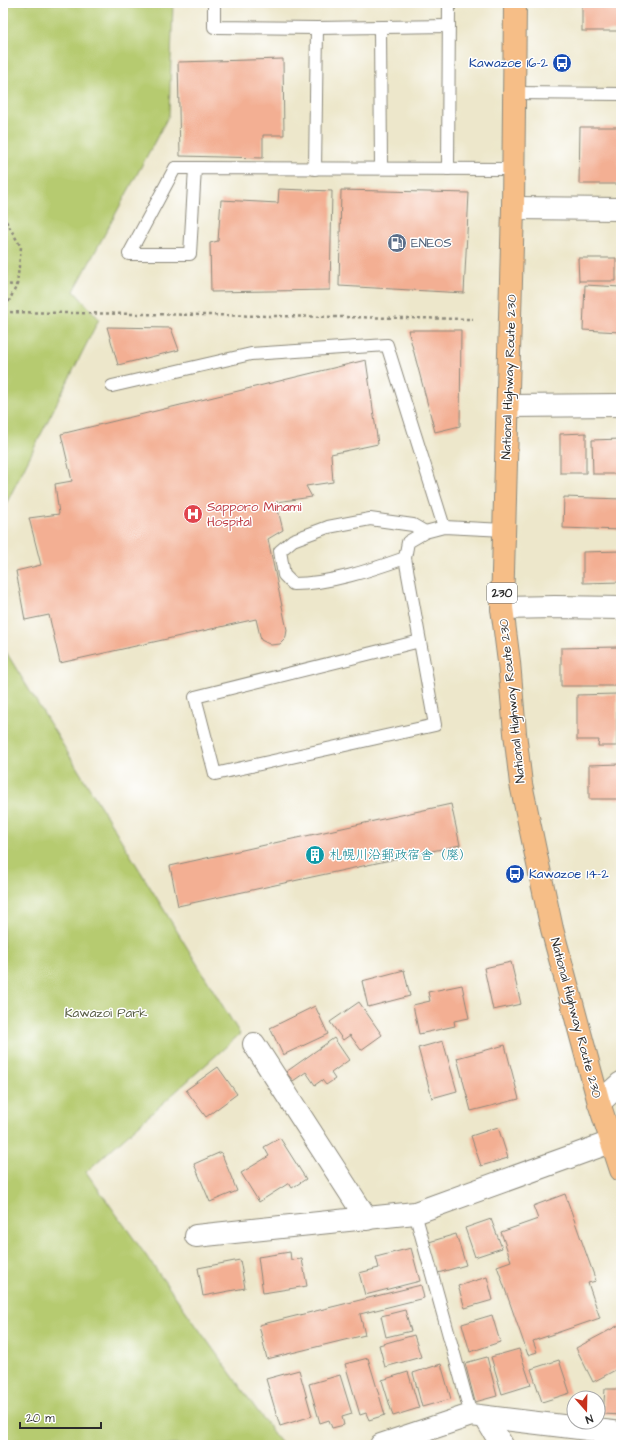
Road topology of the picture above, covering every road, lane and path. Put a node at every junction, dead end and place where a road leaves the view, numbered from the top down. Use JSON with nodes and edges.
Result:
{"nodes":[{"id":1,"x":214,"y":3,"type":"edge"},
{"id":2,"x":449,"y":3,"type":"edge"},
{"id":3,"x":515,"y":3,"type":"edge"},
{"id":4,"x":449,"y":26,"type":"junction"},
{"id":5,"x":317,"y":28,"type":"junction"},
{"id":6,"x":380,"y":28,"type":"junction"},
{"id":7,"x":514,"y":93,"type":"junction"},
{"id":8,"x":621,"y":94,"type":"edge"},
{"id":9,"x":195,"y":168,"type":"junction"},
{"id":10,"x":381,"y":168,"type":"junction"},
{"id":11,"x":315,"y":169,"type":"junction"},
{"id":12,"x":448,"y":169,"type":"junction"},
{"id":13,"x":514,"y":169,"type":"junction"},
{"id":14,"x":513,"y":208,"type":"junction"},
{"id":15,"x":621,"y":209,"type":"edge"},
{"id":16,"x":3,"y":216,"type":"edge"},
{"id":17,"x":3,"y":284,"type":"edge"},
{"id":18,"x":17,"y":285,"type":"junction"},
{"id":19,"x":3,"y":313,"type":"edge"},
{"id":20,"x":473,"y":319,"type":"dead end"},
{"id":21,"x":112,"y":386,"type":"dead end"},
{"id":22,"x":621,"y":405,"type":"edge"},
{"id":23,"x":509,"y":406,"type":"junction"},
{"id":24,"x":444,"y":527,"type":"junction"},
{"id":25,"x":505,"y":530,"type":"junction"},
{"id":26,"x":425,"y":532,"type":"junction"},
{"id":27,"x":405,"y":558,"type":"junction"},
{"id":28,"x":502,"y":608,"type":"junction"},
{"id":29,"x":621,"y":608,"type":"edge"},
{"id":30,"x":420,"y":641,"type":"junction"},
{"id":31,"x":254,"y":1044,"type":"dead end"},
{"id":32,"x":621,"y":1083,"type":"edge"},
{"id":33,"x":598,"y":1103,"type":"junction"},
{"id":34,"x":611,"y":1142,"type":"junction"},
{"id":35,"x":621,"y":1170,"type":"edge"},
{"id":36,"x":415,"y":1213,"type":"junction"},
{"id":37,"x":367,"y":1219,"type":"junction"},
{"id":38,"x":196,"y":1236,"type":"dead end"},
{"id":39,"x":478,"y":1416,"type":"junction"},
{"id":40,"x":621,"y":1432,"type":"edge"},
{"id":41,"x":381,"y":1445,"type":"edge"},
{"id":42,"x":502,"y":1445,"type":"edge"}],
"edges":[{"from":1,"to":5,"type":"lane"},
{"from":2,"to":4,"type":"lane"},
{"from":3,"to":7,"type":"highway","name":"National Highway Route 230","number":"230"},
{"from":4,"to":6,"type":"lane"},
{"from":4,"to":12,"type":"lane"},
{"from":5,"to":6,"type":"lane"},
{"from":5,"to":11,"type":"lane"},
{"from":6,"to":10,"type":"lane"},
{"from":7,"to":8,"type":"lane"},
{"from":7,"to":13,"type":"highway","name":"National Highway Route 230","number":"230"},
{"from":9,"to":9,"type":"lane"},
{"from":9,"to":11,"type":"lane"},
{"from":10,"to":11,"type":"lane"},
{"from":10,"to":12,"type":"lane"},
{"from":12,"to":13,"type":"lane"},
{"from":13,"to":14,"type":"highway","name":"National Highway Route 230","number":"230"},
{"from":14,"to":15,"type":"street"},
{"from":14,"to":23,"type":"highway","name":"National Highway Route 230","number":"230"},
{"from":16,"to":18,"type":"path"},
{"from":17,"to":18,"type":"path"},
{"from":18,"to":19,"type":"path"},
{"from":19,"to":20,"type":"path"},
{"from":21,"to":24,"type":"lane"},
{"from":22,"to":23,"type":"street"},
{"from":23,"to":25,"type":"highway","name":"National Highway Route 230","number":"230"},
{"from":24,"to":25,"type":"lane"},
{"from":24,"to":26,"type":"lane"},
{"from":25,"to":28,"type":"highway","name":"National Highway Route 230","number":"230"},
{"from":26,"to":27,"type":"lane"},
{"from":26,"to":27,"type":"lane"},
{"from":27,"to":30,"type":"lane"},
{"from":28,"to":29,"type":"street"},
{"from":28,"to":33,"type":"highway","name":"National Highway Route 230","number":"230"},
{"from":30,"to":30,"type":"lane"},
{"from":31,"to":37,"type":"street"},
{"from":32,"to":33,"type":"street"},
{"from":33,"to":34,"type":"highway","name":"National Highway Route 230","number":"230"},
{"from":34,"to":35,"type":"highway","name":"National Highway Route 230","number":"230"},
{"from":34,"to":36,"type":"street"},
{"from":36,"to":37,"type":"street"},
{"from":36,"to":39,"type":"lane"},
{"from":37,"to":38,"type":"street"},
{"from":39,"to":40,"type":"street"},
{"from":39,"to":41,"type":"street"},
{"from":39,"to":42,"type":"street"}]}
